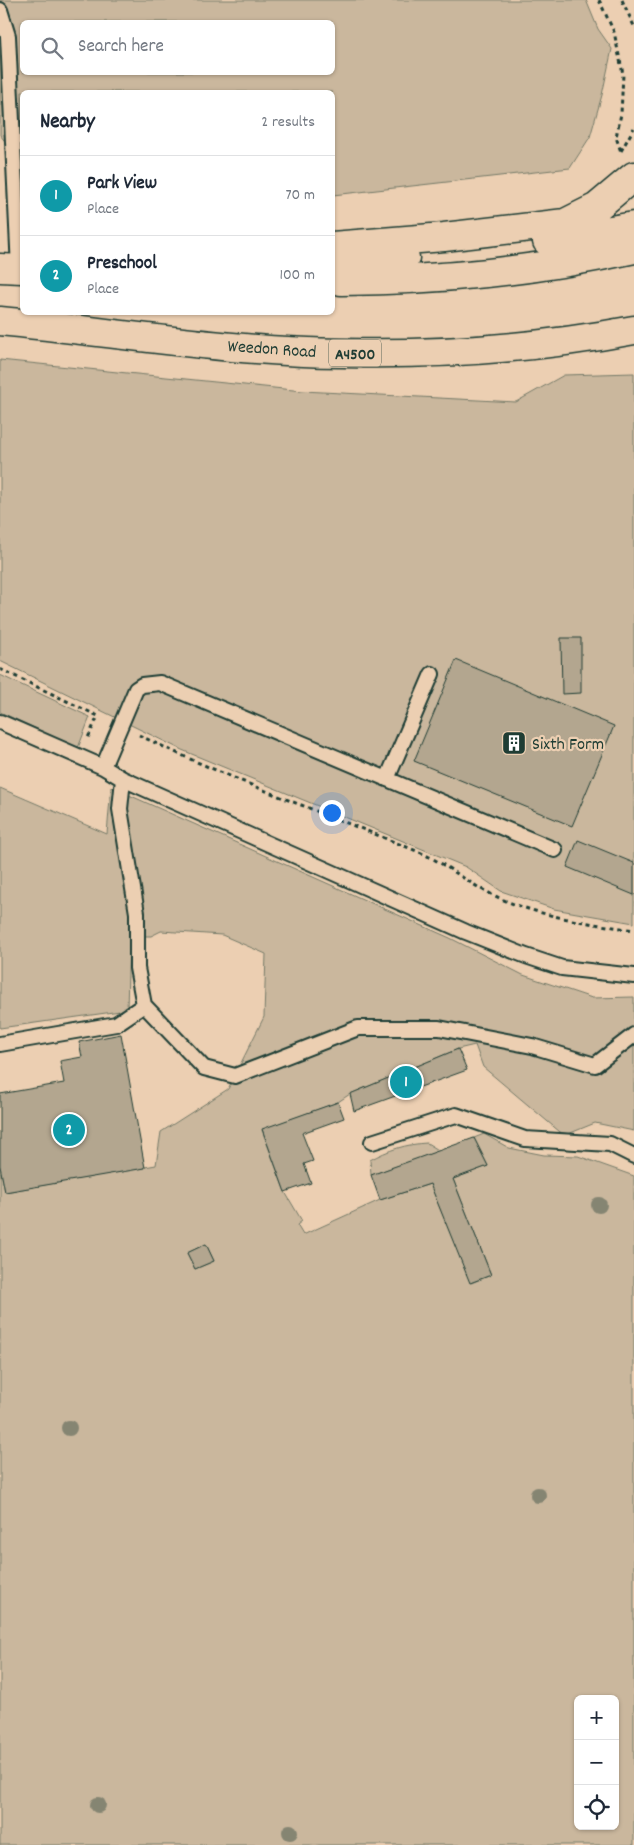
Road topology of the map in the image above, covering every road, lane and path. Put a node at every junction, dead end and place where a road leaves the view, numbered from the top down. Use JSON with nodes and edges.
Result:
{"nodes":[{"id":1,"x":598,"y":0,"type":"edge"},
{"id":2,"x":622,"y":0,"type":"edge"},
{"id":3,"x":0,"y":10,"type":"edge"},
{"id":4,"x":634,"y":26,"type":"edge"},
{"id":5,"x":620,"y":152,"type":"dead end"},
{"id":6,"x":0,"y":155,"type":"edge"},
{"id":7,"x":14,"y":160,"type":"junction"},
{"id":8,"x":634,"y":176,"type":"edge"},
{"id":9,"x":634,"y":226,"type":"edge"},
{"id":10,"x":335,"y":246,"type":"edge"},
{"id":11,"x":634,"y":249,"type":"edge"},
{"id":12,"x":14,"y":269,"type":"edge"},
{"id":13,"x":335,"y":269,"type":"edge"},
{"id":14,"x":335,"y":281,"type":"edge"},
{"id":15,"x":0,"y":321,"type":"edge"},
{"id":16,"x":634,"y":330,"type":"edge"},
{"id":17,"x":432,"y":674,"type":"dead end"},
{"id":18,"x":98,"y":716,"type":"dead end"},
{"id":19,"x":0,"y":722,"type":"edge"},
{"id":20,"x":120,"y":726,"type":"junction"},
{"id":21,"x":103,"y":767,"type":"junction"},
{"id":22,"x":123,"y":779,"type":"junction"},
{"id":23,"x":387,"y":779,"type":"junction"},
{"id":24,"x":555,"y":850,"type":"dead end"},
{"id":25,"x":634,"y":930,"type":"edge"},
{"id":26,"x":634,"y":976,"type":"edge"},
{"id":27,"x":144,"y":1005,"type":"junction"},
{"id":28,"x":634,"y":1035,"type":"edge"},
{"id":29,"x":0,"y":1044,"type":"edge"},
{"id":30,"x":372,"y":1142,"type":"dead end"},
{"id":31,"x":634,"y":1156,"type":"edge"}],
"edges":[{"from":1,"to":5,"type":"path"},
{"from":2,"to":4,"type":"path"},
{"from":3,"to":7,"type":"lane"},
{"from":6,"to":7,"type":"lane"},
{"from":7,"to":12,"type":"lane"},
{"from":8,"to":10,"type":"highway"},
{"from":9,"to":13,"type":"highway"},
{"from":11,"to":14,"type":"highway"},
{"from":15,"to":16,"type":"highway","name":"Weedon Road","number":"A4500"},
{"from":17,"to":23,"type":"lane"},
{"from":18,"to":20,"type":"path"},
{"from":19,"to":21,"type":"lane"},
{"from":20,"to":21,"type":"lane"},
{"from":20,"to":23,"type":"lane"},
{"from":20,"to":25,"type":"path"},
{"from":21,"to":22,"type":"lane"},
{"from":22,"to":26,"type":"lane"},
{"from":22,"to":27,"type":"lane"},
{"from":23,"to":24,"type":"lane"},
{"from":27,"to":28,"type":"lane"},
{"from":27,"to":29,"type":"lane"},
{"from":30,"to":31,"type":"lane"}]}
